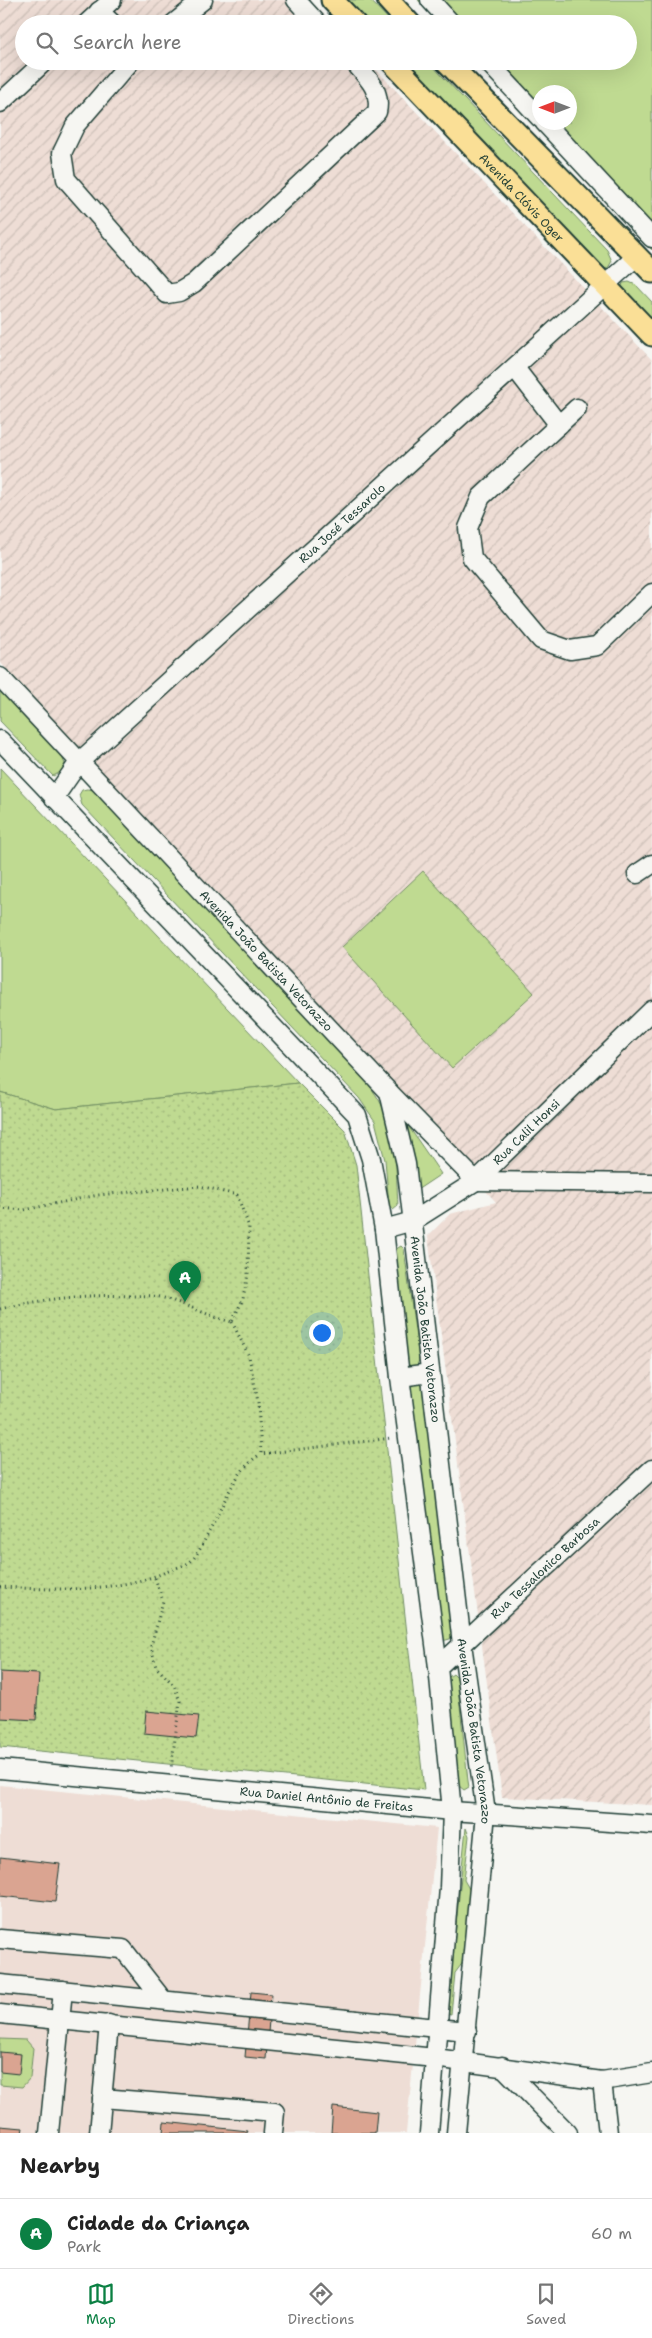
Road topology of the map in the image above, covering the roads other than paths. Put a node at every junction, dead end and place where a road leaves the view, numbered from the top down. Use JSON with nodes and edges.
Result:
{"nodes":[{"id":1,"x":203,"y":0,"type":"edge"},
{"id":2,"x":296,"y":0,"type":"edge"},
{"id":3,"x":332,"y":0,"type":"edge"},
{"id":4,"x":388,"y":0,"type":"edge"},
{"id":5,"x":430,"y":0,"type":"edge"},
{"id":6,"x":106,"y":6,"type":"edge"},
{"id":7,"x":96,"y":15,"type":"edge"},
{"id":8,"x":184,"y":15,"type":"edge"},
{"id":9,"x":310,"y":15,"type":"edge"},
{"id":10,"x":346,"y":15,"type":"edge"},
{"id":11,"x":402,"y":15,"type":"edge"},
{"id":12,"x":444,"y":15,"type":"edge"},
{"id":13,"x":35,"y":70,"type":"edge"},
{"id":14,"x":122,"y":70,"type":"edge"},
{"id":15,"x":361,"y":70,"type":"edge"},
{"id":16,"x":400,"y":70,"type":"edge"},
{"id":17,"x":455,"y":70,"type":"edge"},
{"id":18,"x":495,"y":70,"type":"edge"},
{"id":19,"x":0,"y":103,"type":"edge"},
{"id":20,"x":532,"y":109,"type":"edge"},
{"id":21,"x":551,"y":130,"type":"edge"},
{"id":22,"x":652,"y":238,"type":"edge"},
{"id":23,"x":637,"y":256,"type":"junction"},
{"id":24,"x":652,"y":272,"type":"edge"},
{"id":25,"x":606,"y":285,"type":"junction"},
{"id":26,"x":652,"y":335,"type":"edge"},
{"id":27,"x":515,"y":368,"type":"junction"},
{"id":28,"x":577,"y":408,"type":"dead end"},
{"id":29,"x":559,"y":425,"type":"junction"},
{"id":30,"x":652,"y":593,"type":"edge"},
{"id":31,"x":0,"y":677,"type":"edge"},
{"id":32,"x":0,"y":740,"type":"edge"},
{"id":33,"x":79,"y":762,"type":"junction"},
{"id":34,"x":54,"y":798,"type":"junction"},
{"id":35,"x":652,"y":864,"type":"edge"},
{"id":36,"x":637,"y":874,"type":"dead end"},
{"id":37,"x":652,"y":1010,"type":"edge"},
{"id":38,"x":389,"y":1092,"type":"junction"},
{"id":39,"x":476,"y":1181,"type":"junction"},
{"id":40,"x":652,"y":1183,"type":"edge"},
{"id":41,"x":413,"y":1221,"type":"junction"},
{"id":42,"x":384,"y":1229,"type":"junction"},
{"id":43,"x":430,"y":1373,"type":"junction"},
{"id":44,"x":400,"y":1377,"type":"junction"},
{"id":45,"x":652,"y":1469,"type":"edge"},
{"id":46,"x":462,"y":1644,"type":"junction"},
{"id":47,"x":438,"y":1667,"type":"junction"},
{"id":48,"x":0,"y":1769,"type":"edge"},
{"id":49,"x":452,"y":1811,"type":"junction"},
{"id":50,"x":486,"y":1813,"type":"junction"},
{"id":51,"x":652,"y":1825,"type":"edge"},
{"id":52,"x":0,"y":1939,"type":"edge"},
{"id":53,"x":0,"y":1984,"type":"edge"},
{"id":54,"x":63,"y":1990,"type":"junction"},
{"id":55,"x":162,"y":2000,"type":"junction"},
{"id":56,"x":0,"y":2014,"type":"edge"},
{"id":57,"x":60,"y":2020,"type":"junction"},
{"id":58,"x":110,"y":2024,"type":"junction"},
{"id":59,"x":437,"y":2028,"type":"junction"},
{"id":60,"x":467,"y":2031,"type":"junction"},
{"id":61,"x":435,"y":2058,"type":"junction"},
{"id":62,"x":464,"y":2061,"type":"junction"},
{"id":63,"x":502,"y":2066,"type":"junction"},
{"id":64,"x":652,"y":2073,"type":"edge"},
{"id":65,"x":602,"y":2081,"type":"junction"},
{"id":66,"x":102,"y":2098,"type":"junction"},
{"id":67,"x":49,"y":2133,"type":"edge"},
{"id":68,"x":99,"y":2133,"type":"edge"},
{"id":69,"x":273,"y":2133,"type":"edge"},
{"id":70,"x":429,"y":2133,"type":"edge"},
{"id":71,"x":456,"y":2133,"type":"edge"},
{"id":72,"x":568,"y":2133,"type":"edge"},
{"id":73,"x":608,"y":2133,"type":"edge"}],
"edges":[{"from":1,"to":8,"type":"street"},
{"from":2,"to":9,"type":"street"},
{"from":3,"to":10,"type":"main road"},
{"from":4,"to":11,"type":"main road"},
{"from":5,"to":12,"type":"street"},
{"from":6,"to":7,"type":"street"},
{"from":13,"to":19,"type":"street"},
{"from":14,"to":15,"type":"street"},
{"from":16,"to":25,"type":"main road","name":"Avenida Clóvis Oger"},
{"from":17,"to":23,"type":"main road"},
{"from":18,"to":20,"type":"street"},
{"from":21,"to":22,"type":"street"},
{"from":23,"to":24,"type":"main road"},
{"from":23,"to":25,"type":"street","name":"Rua José Tessarolo"},
{"from":25,"to":26,"type":"main road","name":"Avenida Clóvis Oger"},
{"from":25,"to":27,"type":"street","name":"Rua José Tessarolo"},
{"from":27,"to":29,"type":"street"},
{"from":27,"to":33,"type":"street","name":"Rua José Tessarolo"},
{"from":28,"to":29,"type":"street"},
{"from":29,"to":30,"type":"street"},
{"from":31,"to":33,"type":"street","name":"Avenida João Batista Vetorazzo"},
{"from":32,"to":34,"type":"street"},
{"from":33,"to":34,"type":"street","name":"Rua José Tessarolo"},
{"from":33,"to":38,"type":"street","name":"Avenida João Batista Vetorazzo"},
{"from":34,"to":42,"type":"street"},
{"from":35,"to":36,"type":"street"},
{"from":37,"to":39,"type":"street","name":"Rua Calil Honsi"},
{"from":38,"to":39,"type":"street"},
{"from":38,"to":41,"type":"street","name":"Avenida João Batista Vetorazzo"},
{"from":39,"to":40,"type":"street"},
{"from":39,"to":41,"type":"street","name":"Rua Calil Honsi"},
{"from":41,"to":42,"type":"street","name":"Rua Calil Honsi"},
{"from":41,"to":43,"type":"street","name":"Avenida João Batista Vetorazzo"},
{"from":42,"to":44,"type":"street"},
{"from":43,"to":44,"type":"street"},
{"from":43,"to":46,"type":"street","name":"Avenida João Batista Vetorazzo"},
{"from":44,"to":47,"type":"street"},
{"from":45,"to":46,"type":"street","name":"Rua Tessalonico Barbosa"},
{"from":46,"to":47,"type":"street","name":"Rua Tessalonico Barbosa"},
{"from":46,"to":50,"type":"street","name":"Avenida João Batista Vetorazzo"},
{"from":47,"to":49,"type":"street"},
{"from":48,"to":49,"type":"street","name":"Rua Daniel Antônio de Freitas"},
{"from":49,"to":50,"type":"street","name":"Rua Daniel Antônio de Freitas"},
{"from":49,"to":59,"type":"street"},
{"from":50,"to":51,"type":"street","name":"Rua Daniel Antônio de Freitas"},
{"from":50,"to":60,"type":"street","name":"Avenida João Batista Vetorazzo"},
{"from":52,"to":55,"type":"street"},
{"from":53,"to":54,"type":"street"},
{"from":54,"to":55,"type":"street"},
{"from":54,"to":57,"type":"street"},
{"from":55,"to":59,"type":"street"},
{"from":56,"to":57,"type":"street"},
{"from":57,"to":58,"type":"street"},
{"from":57,"to":67,"type":"street"},
{"from":58,"to":61,"type":"street"},
{"from":58,"to":66,"type":"street"},
{"from":59,"to":60,"type":"street"},
{"from":59,"to":61,"type":"street"},
{"from":60,"to":62,"type":"street","name":"Avenida João Batista Vetorazzo"},
{"from":61,"to":62,"type":"street"},
{"from":61,"to":70,"type":"street"},
{"from":62,"to":63,"type":"street"},
{"from":62,"to":71,"type":"street","name":"Avenida João Batista Vetorazzo"},
{"from":63,"to":65,"type":"street"},
{"from":63,"to":72,"type":"street"},
{"from":64,"to":65,"type":"street"},
{"from":65,"to":73,"type":"street"},
{"from":66,"to":68,"type":"street"},
{"from":66,"to":69,"type":"street"}]}
